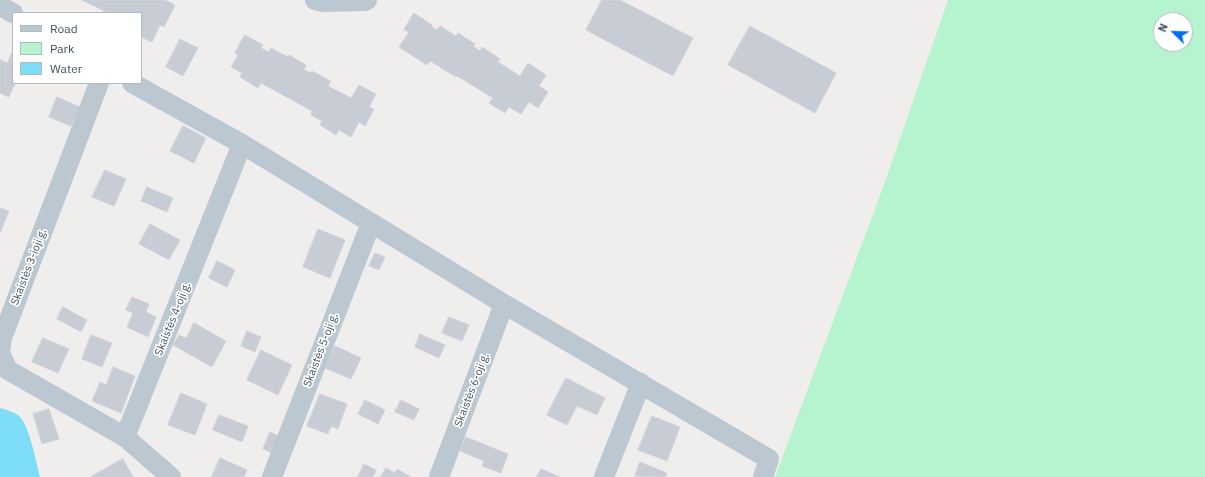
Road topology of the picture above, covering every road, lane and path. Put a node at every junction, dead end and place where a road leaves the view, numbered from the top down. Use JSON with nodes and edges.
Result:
{"nodes":[{"id":1,"x":315,"y":0,"type":"edge"},
{"id":2,"x":367,"y":0,"type":"edge"},
{"id":3,"x":0,"y":6,"type":"edge"},
{"id":4,"x":12,"y":12,"type":"edge"},
{"id":5,"x":99,"y":84,"type":"edge"},
{"id":6,"x":134,"y":84,"type":"edge"},
{"id":7,"x":242,"y":144,"type":"junction"},
{"id":8,"x":371,"y":223,"type":"junction"},
{"id":9,"x":504,"y":304,"type":"junction"},
{"id":10,"x":641,"y":383,"type":"junction"},
{"id":11,"x":125,"y":437,"type":"junction"},
{"id":12,"x":766,"y":468,"type":"edge"},
{"id":13,"x":171,"y":477,"type":"edge"},
{"id":14,"x":272,"y":477,"type":"edge"},
{"id":15,"x":439,"y":477,"type":"edge"},
{"id":16,"x":604,"y":477,"type":"edge"}],
"edges":[{"from":1,"to":2,"type":"street"},
{"from":3,"to":4,"type":"street"},
{"from":5,"to":11,"type":"street","name":"Skaistės 3-ioji g."},
{"from":6,"to":7,"type":"street"},
{"from":7,"to":8,"type":"street"},
{"from":7,"to":11,"type":"street","name":"Skaistės 4-oji g."},
{"from":8,"to":9,"type":"street"},
{"from":8,"to":14,"type":"street","name":"Skaistės 5-oji g."},
{"from":9,"to":10,"type":"street"},
{"from":9,"to":15,"type":"street","name":"Skaistės 6-oji g."},
{"from":10,"to":12,"type":"street"},
{"from":10,"to":16,"type":"street"},
{"from":11,"to":13,"type":"street"}]}
